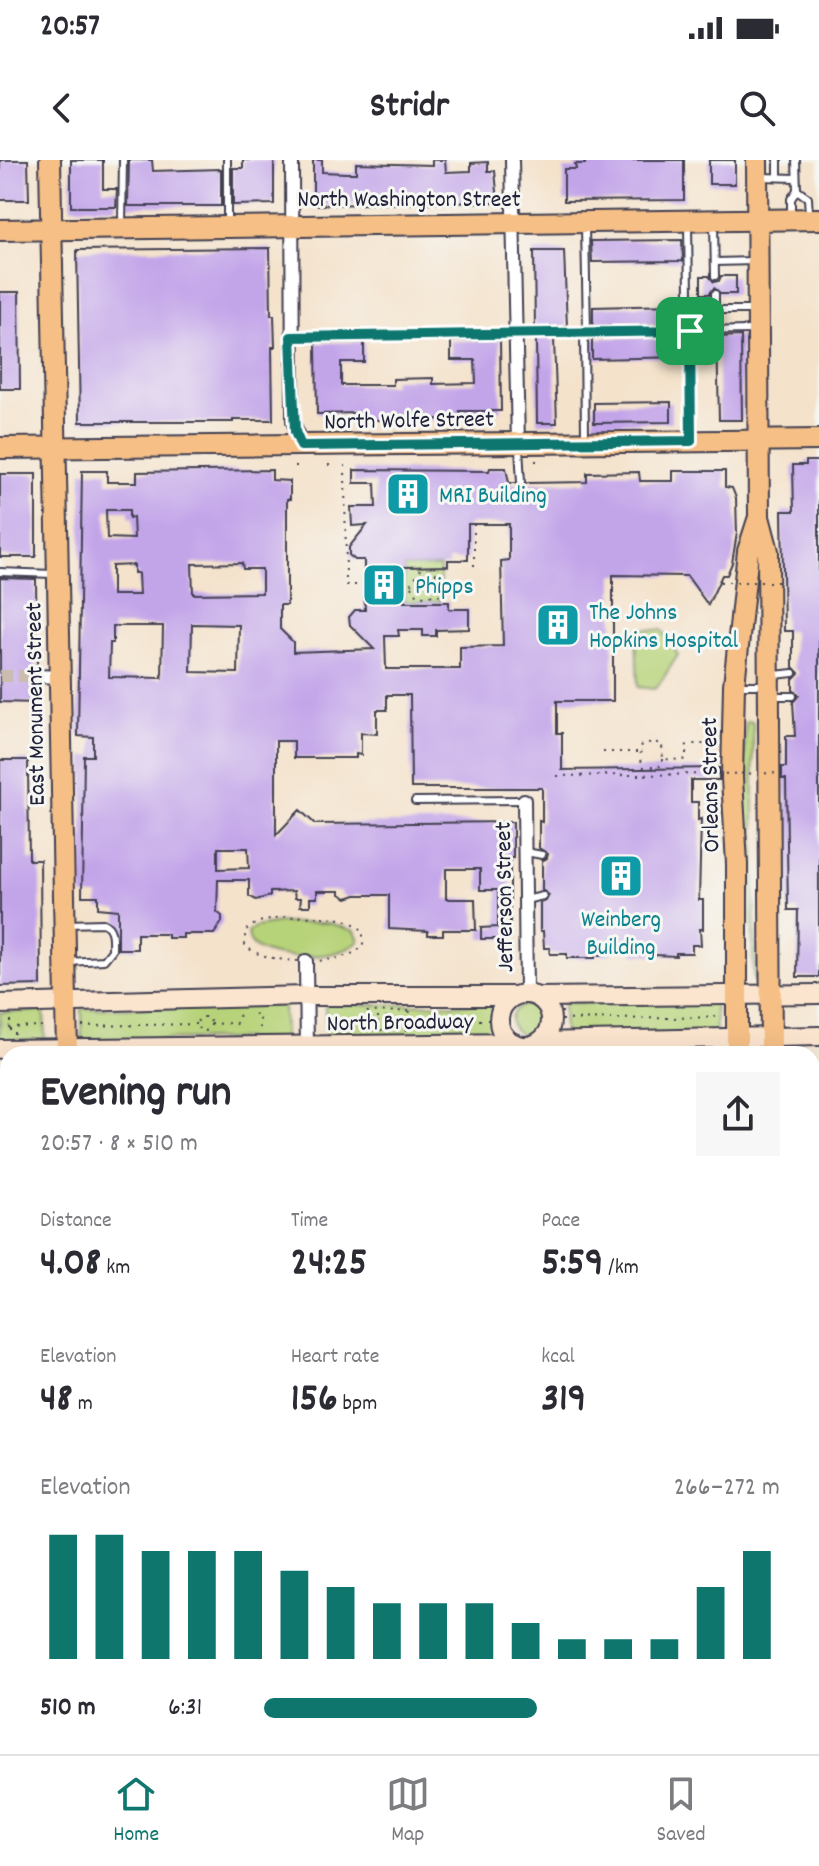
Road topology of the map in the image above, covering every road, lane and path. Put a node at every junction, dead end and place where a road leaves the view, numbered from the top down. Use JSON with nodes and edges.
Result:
{"nodes":[{"id":1,"x":50,"y":160,"type":"edge"},
{"id":2,"x":123,"y":160,"type":"edge"},
{"id":3,"x":227,"y":160,"type":"edge"},
{"id":4,"x":292,"y":160,"type":"edge"},
{"id":5,"x":512,"y":160,"type":"edge"},
{"id":6,"x":778,"y":160,"type":"edge"},
{"id":7,"x":796,"y":160,"type":"edge"},
{"id":8,"x":764,"y":171,"type":"edge"},
{"id":9,"x":796,"y":178,"type":"junction"},
{"id":10,"x":797,"y":190,"type":"junction"},
{"id":11,"x":806,"y":219,"type":"edge"},
{"id":12,"x":688,"y":220,"type":"junction"},
{"id":13,"x":714,"y":220,"type":"junction"},
{"id":14,"x":758,"y":220,"type":"junction"},
{"id":15,"x":585,"y":222,"type":"junction"},
{"id":16,"x":513,"y":223,"type":"junction"},
{"id":17,"x":291,"y":224,"type":"junction"},
{"id":18,"x":227,"y":227,"type":"junction"},
{"id":19,"x":122,"y":228,"type":"junction"},
{"id":20,"x":51,"y":229,"type":"junction"},
{"id":21,"x":0,"y":230,"type":"edge"},
{"id":22,"x":758,"y":261,"type":"junction"},
{"id":23,"x":715,"y":262,"type":"junction"},
{"id":24,"x":715,"y":276,"type":"dead end"},
{"id":25,"x":715,"y":294,"type":"dead end"},
{"id":26,"x":758,"y":320,"type":"junction"},
{"id":27,"x":690,"y":331,"type":"junction"},
{"id":28,"x":586,"y":332,"type":"junction"},
{"id":29,"x":515,"y":333,"type":"junction"},
{"id":30,"x":291,"y":337,"type":"junction"},
{"id":31,"x":759,"y":440,"type":"junction"},
{"id":32,"x":819,"y":440,"type":"edge"},
{"id":33,"x":691,"y":441,"type":"junction"},
{"id":34,"x":586,"y":442,"type":"junction"},
{"id":35,"x":518,"y":444,"type":"junction"},
{"id":36,"x":55,"y":447,"type":"junction"},
{"id":37,"x":0,"y":448,"type":"edge"},
{"id":38,"x":299,"y":459,"type":"junction"},
{"id":39,"x":345,"y":465,"type":"dead end"},
{"id":40,"x":521,"y":483,"type":"dead end"},
{"id":41,"x":759,"y":517,"type":"junction"},
{"id":42,"x":474,"y":524,"type":"dead end"},
{"id":43,"x":474,"y":567,"type":"dead end"},
{"id":44,"x":0,"y":572,"type":"edge"},
{"id":45,"x":57,"y":574,"type":"junction"},
{"id":46,"x":440,"y":574,"type":"dead end"},
{"id":47,"x":720,"y":582,"type":"dead end"},
{"id":48,"x":783,"y":582,"type":"dead end"},
{"id":49,"x":364,"y":585,"type":"dead end"},
{"id":50,"x":404,"y":585,"type":"dead end"},
{"id":51,"x":410,"y":585,"type":"junction"},
{"id":52,"x":440,"y":595,"type":"dead end"},
{"id":53,"x":793,"y":673,"type":"dead end"},
{"id":54,"x":38,"y":676,"type":"tunnel mouth"},
{"id":55,"x":59,"y":677,"type":"junction"},
{"id":56,"x":734,"y":685,"type":"junction"},
{"id":57,"x":768,"y":685,"type":"junction"},
{"id":58,"x":793,"y":696,"type":"dead end"},
{"id":59,"x":717,"y":744,"type":"dead end"},
{"id":60,"x":603,"y":752,"type":"dead end"},
{"id":61,"x":640,"y":752,"type":"junction"},
{"id":62,"x":663,"y":759,"type":"junction"},
{"id":63,"x":786,"y":773,"type":"dead end"},
{"id":64,"x":557,"y":776,"type":"dead end"},
{"id":65,"x":524,"y":800,"type":"joint"},
{"id":66,"x":415,"y":801,"type":"dead end"},
{"id":67,"x":524,"y":851,"type":"junction"},
{"id":68,"x":542,"y":855,"type":"dead end"},
{"id":69,"x":543,"y":896,"type":"dead end"},
{"id":70,"x":525,"y":900,"type":"junction"},
{"id":71,"x":64,"y":925,"type":"junction"},
{"id":72,"x":306,"y":961,"type":"junction"},
{"id":73,"x":65,"y":962,"type":"junction"},
{"id":74,"x":770,"y":994,"type":"junction"},
{"id":75,"x":819,"y":994,"type":"edge"},
{"id":76,"x":526,"y":995,"type":"junction"},
{"id":77,"x":737,"y":995,"type":"junction"},
{"id":78,"x":306,"y":996,"type":"junction"},
{"id":79,"x":65,"y":1002,"type":"junction"},
{"id":80,"x":562,"y":1004,"type":"dead end"},
{"id":81,"x":5,"y":1010,"type":"edge"},
{"id":82,"x":346,"y":1012,"type":"dead end"},
{"id":83,"x":721,"y":1017,"type":"dead end"},
{"id":84,"x":369,"y":1019,"type":"dead end"},
{"id":85,"x":388,"y":1019,"type":"dead end"},
{"id":86,"x":414,"y":1020,"type":"junction"},
{"id":87,"x":562,"y":1020,"type":"junction"},
{"id":88,"x":346,"y":1022,"type":"junction"},
{"id":89,"x":361,"y":1022,"type":"junction"},
{"id":90,"x":236,"y":1023,"type":"junction"},
{"id":91,"x":326,"y":1023,"type":"dead end"},
{"id":92,"x":197,"y":1024,"type":"junction"},
{"id":93,"x":211,"y":1024,"type":"junction"},
{"id":94,"x":48,"y":1026,"type":"dead end"},
{"id":95,"x":81,"y":1026,"type":"dead end"},
{"id":96,"x":0,"y":1027,"type":"edge"},
{"id":97,"x":10,"y":1027,"type":"junction"},
{"id":98,"x":490,"y":1028,"type":"dead end"},
{"id":99,"x":245,"y":1032,"type":"dead end"},
{"id":100,"x":253,"y":1032,"type":"dead end"},
{"id":101,"x":562,"y":1034,"type":"dead end"},
{"id":102,"x":819,"y":1036,"type":"edge"},
{"id":103,"x":771,"y":1045,"type":"edge"},
{"id":104,"x":66,"y":1046,"type":"edge"},
{"id":105,"x":307,"y":1046,"type":"edge"},
{"id":106,"x":527,"y":1046,"type":"edge"},
{"id":107,"x":737,"y":1046,"type":"edge"}],
"edges":[{"from":1,"to":20,"type":"main road","name":"East Monument Street"},
{"from":2,"to":19,"type":"lane"},
{"from":3,"to":18,"type":"lane"},
{"from":4,"to":17,"type":"street"},
{"from":5,"to":16,"type":"street"},
{"from":6,"to":8,"type":"lane"},
{"from":7,"to":9,"type":"lane"},
{"from":8,"to":9,"type":"lane"},
{"from":8,"to":14,"type":"main road","name":"Orleans Street"},
{"from":9,"to":10,"type":"lane"},
{"from":10,"to":11,"type":"lane"},
{"from":10,"to":11,"type":"lane"},
{"from":11,"to":14,"type":"main road","name":"North Washington Street"},
{"from":12,"to":13,"type":"main road","name":"North Washington Street"},
{"from":12,"to":15,"type":"main road","name":"North Washington Street"},
{"from":12,"to":27,"type":"lane"},
{"from":13,"to":14,"type":"main road","name":"North Washington Street"},
{"from":13,"to":23,"type":"lane"},
{"from":14,"to":22,"type":"main road","name":"Orleans Street"},
{"from":15,"to":16,"type":"main road","name":"North Washington Street"},
{"from":15,"to":28,"type":"lane"},
{"from":16,"to":17,"type":"main road","name":"North Washington Street"},
{"from":16,"to":29,"type":"street"},
{"from":17,"to":18,"type":"main road","name":"North Washington Street"},
{"from":17,"to":30,"type":"street"},
{"from":18,"to":19,"type":"main road","name":"North Washington Street"},
{"from":19,"to":20,"type":"main road","name":"North Washington Street"},
{"from":20,"to":21,"type":"main road","name":"North Washington Street"},
{"from":20,"to":36,"type":"main road","name":"East Monument Street"},
{"from":22,"to":23,"type":"lane"},
{"from":22,"to":26,"type":"main road","name":"Orleans Street"},
{"from":23,"to":24,"type":"lane"},
{"from":25,"to":26,"type":"lane"},
{"from":26,"to":27,"type":"lane"},
{"from":26,"to":31,"type":"main road","name":"Orleans Street"},
{"from":27,"to":28,"type":"lane"},
{"from":27,"to":33,"type":"lane"},
{"from":28,"to":29,"type":"lane"},
{"from":28,"to":34,"type":"lane"},
{"from":29,"to":30,"type":"lane"},
{"from":29,"to":35,"type":"street"},
{"from":30,"to":38,"type":"street"},
{"from":31,"to":32,"type":"main road","name":"North Wolfe Street"},
{"from":31,"to":33,"type":"main road","name":"North Wolfe Street"},
{"from":31,"to":41,"type":"main road","name":"Orleans Street"},
{"from":33,"to":34,"type":"main road","name":"North Wolfe Street"},
{"from":34,"to":35,"type":"main road","name":"North Wolfe Street"},
{"from":35,"to":38,"type":"main road","name":"North Wolfe Street"},
{"from":35,"to":40,"type":"lane"},
{"from":36,"to":37,"type":"main road","name":"North Wolfe Street"},
{"from":36,"to":38,"type":"main road","name":"North Wolfe Street"},
{"from":36,"to":45,"type":"main road","name":"East Monument Street"},
{"from":39,"to":49,"type":"path"},
{"from":41,"to":56,"type":"main road","name":"Orleans Street"},
{"from":41,"to":57,"type":"main road","name":"Orleans Street"},
{"from":42,"to":43,"type":"path"},
{"from":44,"to":45,"type":"lane"},
{"from":45,"to":55,"type":"main road","name":"East Monument Street"},
{"from":46,"to":51,"type":"path"},
{"from":47,"to":48,"type":"path","bridge":true},
{"from":50,"to":51,"type":"path"},
{"from":51,"to":52,"type":"path"},
{"from":53,"to":57,"type":"lane"},
{"from":54,"to":55,"type":"street"},
{"from":55,"to":71,"type":"main road","name":"East Monument Street"},
{"from":56,"to":57,"type":"lane"},
{"from":56,"to":77,"type":"main road","name":"Orleans Street"},
{"from":57,"to":58,"type":"lane"},
{"from":57,"to":74,"type":"main road","name":"Orleans Street"},
{"from":59,"to":62,"type":"path"},
{"from":60,"to":61,"type":"path"},
{"from":61,"to":62,"type":"path"},
{"from":61,"to":62,"type":"path"},
{"from":63,"to":64,"type":"path","bridge":true},
{"from":65,"to":66,"type":"lane"},
{"from":65,"to":67,"type":"street","name":"Jefferson Street"},
{"from":67,"to":68,"type":"lane"},
{"from":67,"to":70,"type":"street","name":"Jefferson Street"},
{"from":69,"to":70,"type":"lane"},
{"from":70,"to":76,"type":"street","name":"Jefferson Street"},
{"from":71,"to":73,"type":"main road","name":"East Monument Street"},
{"from":71,"to":73,"type":"lane"},
{"from":72,"to":72,"type":"path"},
{"from":72,"to":78,"type":"street"},
{"from":73,"to":79,"type":"main road","name":"East Monument Street"},
{"from":74,"to":75,"type":"main road","name":"North Broadway"},
{"from":74,"to":77,"type":"main road","name":"North Broadway"},
{"from":74,"to":103,"type":"main road","name":"Orleans Street"},
{"from":76,"to":77,"type":"main road","name":"North Broadway"},
{"from":76,"to":78,"type":"main road","name":"North Broadway"},
{"from":76,"to":106,"type":"main road"},
{"from":76,"to":106,"type":"main road"},
{"from":77,"to":107,"type":"main road","name":"Orleans Street"},
{"from":78,"to":79,"type":"main road","name":"North Broadway"},
{"from":78,"to":105,"type":"street"},
{"from":79,"to":81,"type":"main road","name":"North Broadway"},
{"from":79,"to":104,"type":"main road","name":"East Monument Street"},
{"from":80,"to":87,"type":"path"},
{"from":81,"to":97,"type":"path"},
{"from":82,"to":88,"type":"path"},
{"from":83,"to":87,"type":"path"},
{"from":84,"to":85,"type":"path"},
{"from":86,"to":89,"type":"path"},
{"from":86,"to":89,"type":"path"},
{"from":86,"to":98,"type":"path"},
{"from":87,"to":101,"type":"path"},
{"from":88,"to":89,"type":"path"},
{"from":88,"to":91,"type":"path"},
{"from":90,"to":93,"type":"path"},
{"from":90,"to":99,"type":"path"},
{"from":90,"to":100,"type":"path"},
{"from":92,"to":93,"type":"path"},
{"from":92,"to":93,"type":"path"},
{"from":92,"to":95,"type":"path"},
{"from":94,"to":97,"type":"path"},
{"from":96,"to":97,"type":"path"},
{"from":102,"to":103,"type":"main road","name":"North Broadway"},
{"from":103,"to":107,"type":"main road","name":"North Broadway"},
{"from":106,"to":107,"type":"main road","name":"North Broadway"}]}
